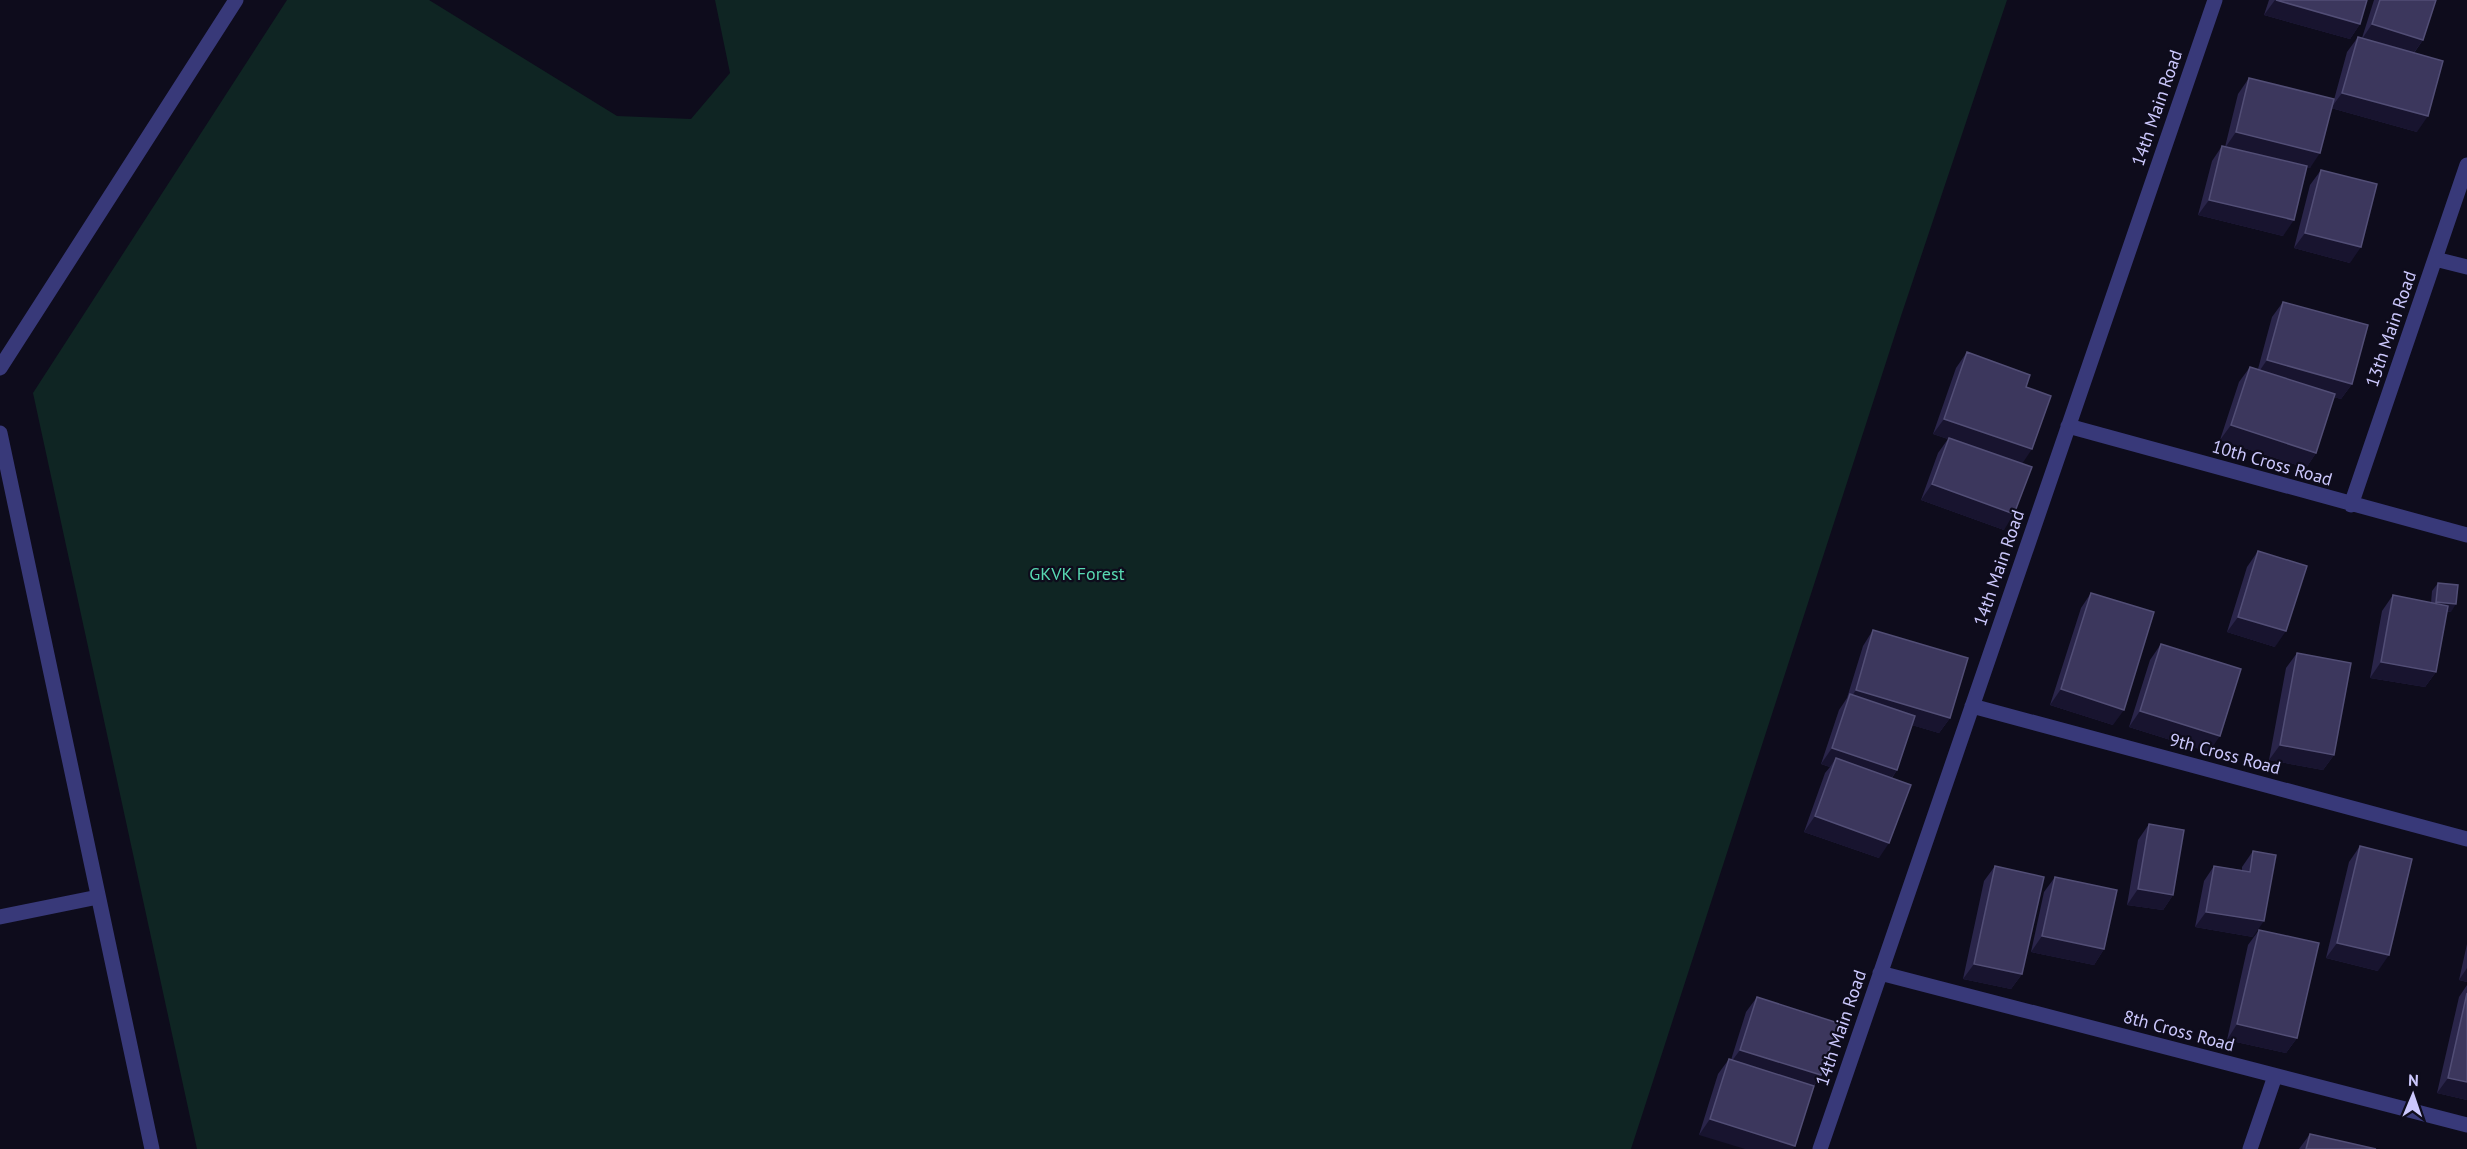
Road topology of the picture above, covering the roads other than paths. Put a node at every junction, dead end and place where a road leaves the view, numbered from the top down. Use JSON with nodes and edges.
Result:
{"nodes":[{"id":1,"x":236,"y":0,"type":"edge"},
{"id":2,"x":2214,"y":0,"type":"edge"},
{"id":3,"x":2467,"y":165,"type":"edge"},
{"id":4,"x":2435,"y":259,"type":"junction"},
{"id":5,"x":2467,"y":267,"type":"edge"},
{"id":6,"x":0,"y":368,"type":"edge"},
{"id":7,"x":2068,"y":426,"type":"junction"},
{"id":8,"x":0,"y":433,"type":"edge"},
{"id":9,"x":2351,"y":505,"type":"junction"},
{"id":10,"x":2467,"y":535,"type":"edge"},
{"id":11,"x":1972,"y":706,"type":"junction"},
{"id":12,"x":2467,"y":839,"type":"edge"},
{"id":13,"x":98,"y":897,"type":"junction"},
{"id":14,"x":0,"y":917,"type":"edge"},
{"id":15,"x":1880,"y":974,"type":"junction"},
{"id":16,"x":2275,"y":1076,"type":"junction"},
{"id":17,"x":2467,"y":1125,"type":"edge"},
{"id":18,"x":152,"y":1149,"type":"edge"},
{"id":19,"x":1820,"y":1149,"type":"edge"},
{"id":20,"x":2250,"y":1149,"type":"edge"}],
"edges":[{"from":1,"to":6,"type":"street"},
{"from":2,"to":7,"type":"street","name":"14th Main Road"},
{"from":3,"to":4,"type":"street","name":"13th Main Road"},
{"from":4,"to":5,"type":"street"},
{"from":4,"to":9,"type":"street","name":"13th Main Road"},
{"from":7,"to":9,"type":"street","name":"10th Cross Road"},
{"from":7,"to":11,"type":"street","name":"14th Main Road"},
{"from":8,"to":13,"type":"street"},
{"from":9,"to":10,"type":"street","name":"10th Cross Road"},
{"from":11,"to":12,"type":"street","name":"9th Cross Road"},
{"from":11,"to":15,"type":"street","name":"14th Main Road"},
{"from":13,"to":14,"type":"street"},
{"from":13,"to":18,"type":"street"},
{"from":15,"to":16,"type":"street","name":"8th Cross Road"},
{"from":15,"to":19,"type":"street","name":"14th Main Road"},
{"from":16,"to":17,"type":"street","name":"8th Cross Road"},
{"from":16,"to":20,"type":"street"}]}
